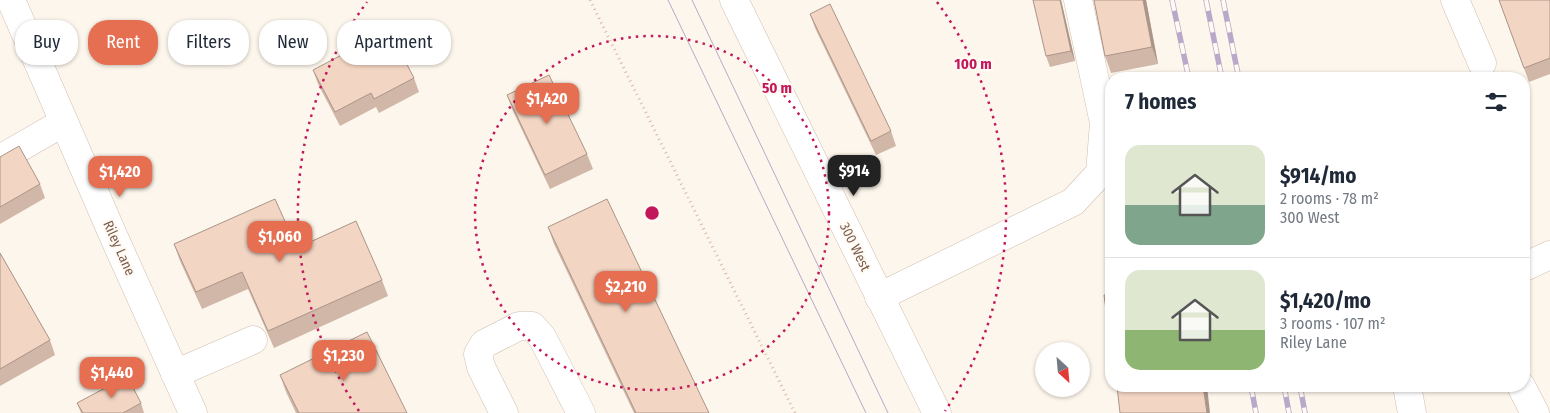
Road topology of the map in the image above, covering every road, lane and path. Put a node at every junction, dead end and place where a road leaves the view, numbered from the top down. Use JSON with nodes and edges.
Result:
{"nodes":[{"id":1,"x":590,"y":0,"type":"edge"},
{"id":2,"x":734,"y":0,"type":"edge"},
{"id":3,"x":1078,"y":0,"type":"edge"},
{"id":4,"x":1455,"y":0,"type":"edge"},
{"id":5,"x":8,"y":4,"type":"edge"},
{"id":6,"x":1482,"y":63,"type":"dead end"},
{"id":7,"x":64,"y":122,"type":"junction"},
{"id":8,"x":0,"y":159,"type":"edge"},
{"id":9,"x":1550,"y":255,"type":"edge"},
{"id":10,"x":1530,"y":264,"type":"edge"},
{"id":11,"x":880,"y":298,"type":"junction"},
{"id":12,"x":253,"y":340,"type":"dead end"},
{"id":13,"x":175,"y":374,"type":"junction"},
{"id":14,"x":1408,"y":392,"type":"edge"},
{"id":15,"x":1525,"y":392,"type":"edge"},
{"id":16,"x":193,"y":413,"type":"edge"},
{"id":17,"x":504,"y":413,"type":"edge"},
{"id":18,"x":581,"y":413,"type":"edge"},
{"id":19,"x":795,"y":413,"type":"edge"},
{"id":20,"x":937,"y":413,"type":"edge"},
{"id":21,"x":1412,"y":413,"type":"edge"},
{"id":22,"x":1535,"y":413,"type":"edge"}],
"edges":[{"from":1,"to":19,"type":"path"},
{"from":2,"to":11,"type":"street","name":"300 West"},
{"from":3,"to":11,"type":"street"},
{"from":4,"to":6,"type":"street"},
{"from":5,"to":7,"type":"street","name":"Riley Lane"},
{"from":7,"to":8,"type":"street"},
{"from":7,"to":13,"type":"street","name":"Riley Lane"},
{"from":9,"to":10,"type":"street"},
{"from":11,"to":20,"type":"street","name":"300 West"},
{"from":12,"to":13,"type":"street"},
{"from":13,"to":16,"type":"street","name":"Riley Lane"},
{"from":14,"to":21,"type":"street"},
{"from":15,"to":22,"type":"street"},
{"from":17,"to":18,"type":"street"}]}
